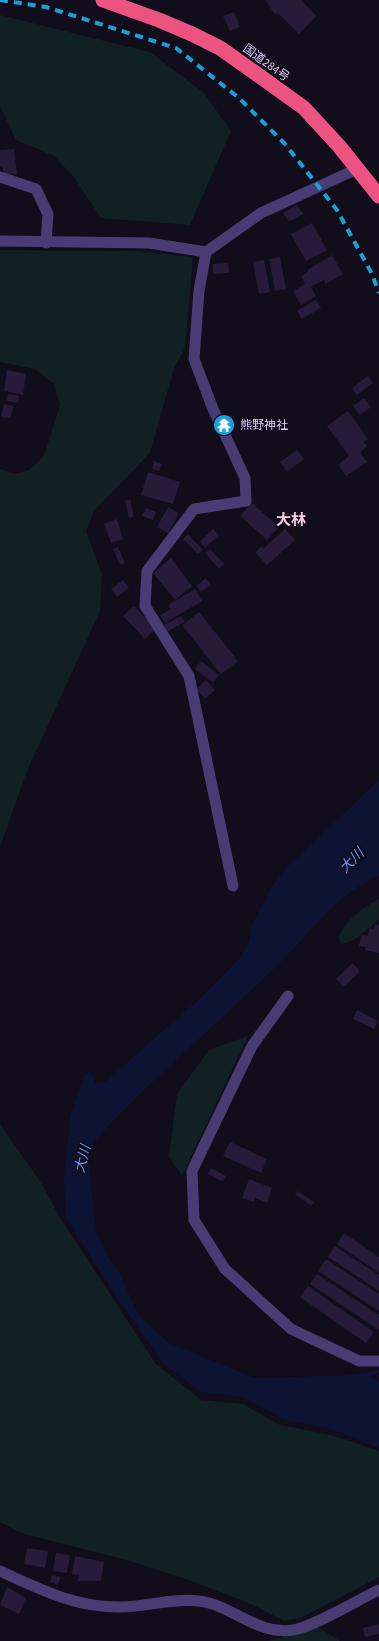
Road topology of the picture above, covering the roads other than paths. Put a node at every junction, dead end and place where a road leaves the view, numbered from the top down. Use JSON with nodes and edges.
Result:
{"nodes":[{"id":1,"x":103,"y":0,"type":"edge"},
{"id":2,"x":357,"y":169,"type":"junction"},
{"id":3,"x":0,"y":177,"type":"edge"},
{"id":4,"x":379,"y":196,"type":"edge"},
{"id":5,"x":0,"y":241,"type":"edge"},
{"id":6,"x":46,"y":243,"type":"junction"},
{"id":7,"x":206,"y":252,"type":"junction"},
{"id":8,"x":233,"y":886,"type":"dead end"},
{"id":9,"x":288,"y":996,"type":"dead end"},
{"id":10,"x":379,"y":1361,"type":"edge"},
{"id":11,"x":0,"y":1572,"type":"edge"},
{"id":12,"x":379,"y":1590,"type":"edge"}],
"edges":[{"from":1,"to":2,"type":"highway","name":"国道284号"},
{"from":2,"to":4,"type":"highway","name":"国道284号"},
{"from":2,"to":7,"type":"street"},
{"from":3,"to":6,"type":"street"},
{"from":5,"to":6,"type":"street"},
{"from":6,"to":7,"type":"street"},
{"from":7,"to":8,"type":"street"},
{"from":9,"to":10,"type":"street"},
{"from":11,"to":12,"type":"street"}]}
